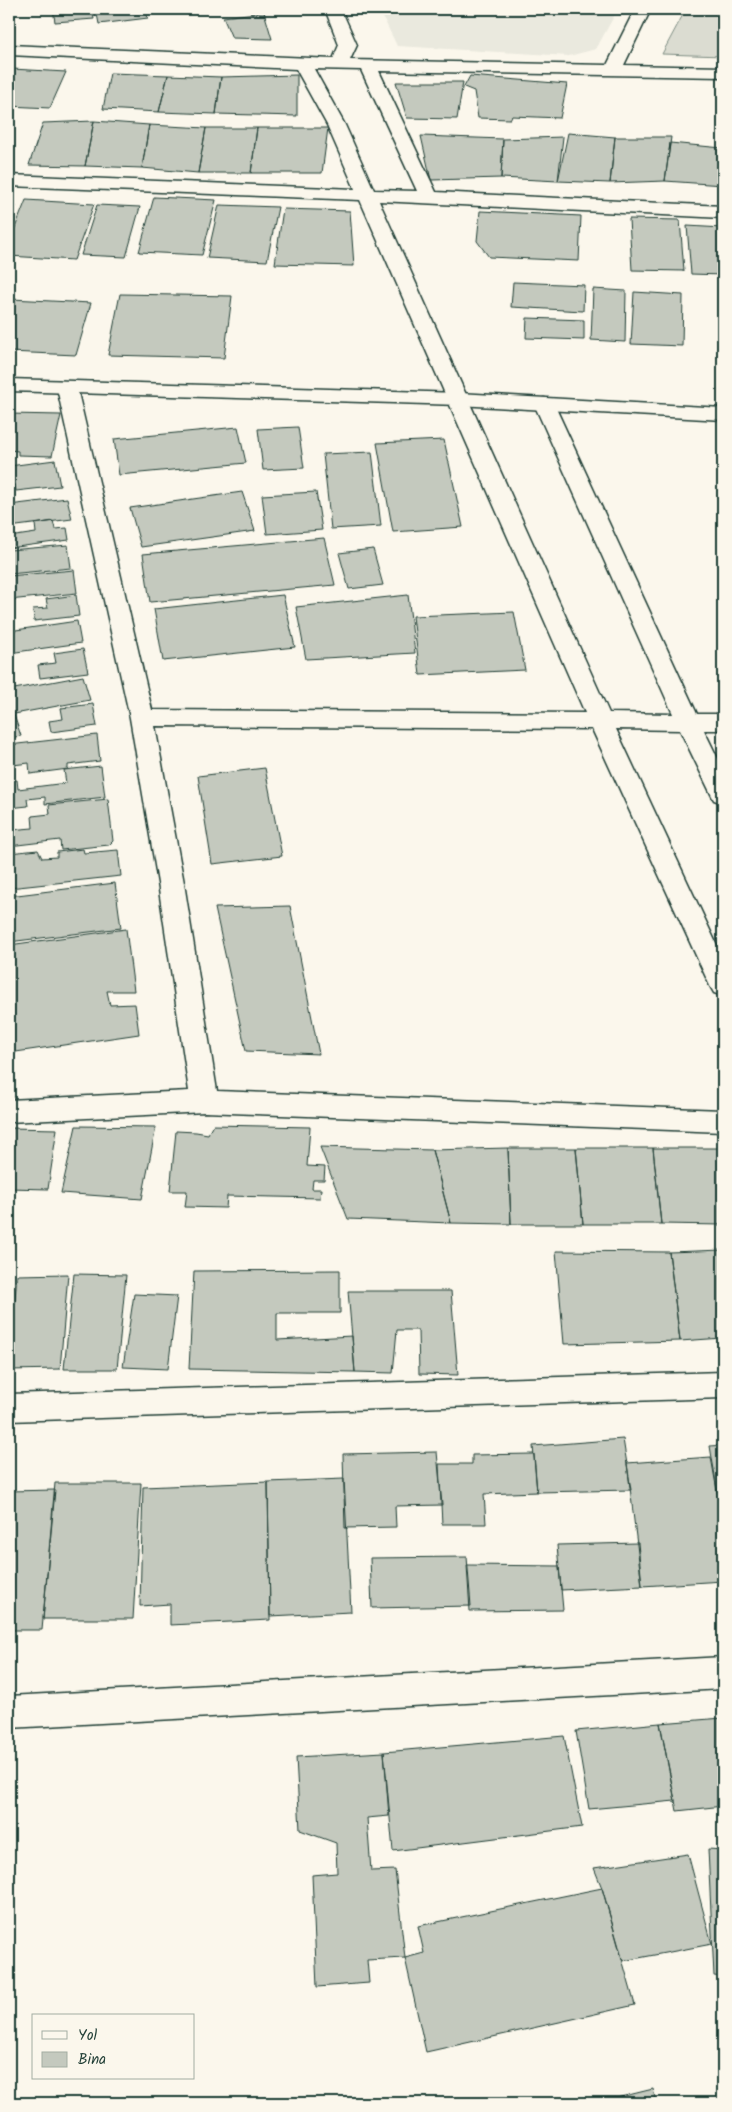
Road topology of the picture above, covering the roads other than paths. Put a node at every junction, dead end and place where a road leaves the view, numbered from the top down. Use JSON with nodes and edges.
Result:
{"nodes":[{"id":1,"x":333,"y":9,"type":"edge"},
{"id":2,"x":643,"y":9,"type":"edge"},
{"id":3,"x":9,"y":50,"type":"edge"},
{"id":4,"x":302,"y":64,"type":"junction"},
{"id":5,"x":339,"y":65,"type":"junction"},
{"id":6,"x":368,"y":66,"type":"junction"},
{"id":7,"x":614,"y":68,"type":"junction"},
{"id":8,"x":723,"y":72,"type":"edge"},
{"id":9,"x":9,"y":181,"type":"edge"},
{"id":10,"x":367,"y":195,"type":"junction"},
{"id":11,"x":429,"y":198,"type":"junction"},
{"id":12,"x":723,"y":212,"type":"edge"},
{"id":13,"x":9,"y":385,"type":"edge"},
{"id":14,"x":67,"y":388,"type":"junction"},
{"id":15,"x":459,"y":399,"type":"junction"},
{"id":16,"x":544,"y":404,"type":"junction"},
{"id":17,"x":723,"y":414,"type":"edge"},
{"id":18,"x":142,"y":718,"type":"junction"},
{"id":19,"x":600,"y":721,"type":"junction"},
{"id":20,"x":688,"y":721,"type":"junction"},
{"id":21,"x":723,"y":722,"type":"edge"},
{"id":22,"x":723,"y":794,"type":"edge"},
{"id":23,"x":723,"y":986,"type":"edge"},
{"id":24,"x":205,"y":1102,"type":"junction"},
{"id":25,"x":9,"y":1111,"type":"edge"},
{"id":26,"x":723,"y":1121,"type":"edge"},
{"id":27,"x":723,"y":1385,"type":"edge"},
{"id":28,"x":9,"y":1408,"type":"edge"},
{"id":29,"x":723,"y":1673,"type":"edge"},
{"id":30,"x":9,"y":1712,"type":"edge"}],
"edges":[{"from":1,"to":5,"type":"street"},
{"from":2,"to":7,"type":"street"},
{"from":3,"to":4,"type":"street"},
{"from":4,"to":5,"type":"street"},
{"from":4,"to":10,"type":"street"},
{"from":5,"to":6,"type":"street"},
{"from":6,"to":7,"type":"street"},
{"from":6,"to":11,"type":"street"},
{"from":7,"to":8,"type":"street"},
{"from":9,"to":10,"type":"street"},
{"from":10,"to":11,"type":"street"},
{"from":10,"to":15,"type":"street"},
{"from":11,"to":12,"type":"street"},
{"from":13,"to":14,"type":"street"},
{"from":14,"to":15,"type":"street"},
{"from":14,"to":18,"type":"street"},
{"from":15,"to":16,"type":"street"},
{"from":15,"to":19,"type":"street"},
{"from":16,"to":17,"type":"street"},
{"from":16,"to":20,"type":"street"},
{"from":18,"to":19,"type":"street"},
{"from":18,"to":24,"type":"street"},
{"from":19,"to":20,"type":"street"},
{"from":19,"to":23,"type":"street"},
{"from":20,"to":21,"type":"street"},
{"from":20,"to":22,"type":"street"},
{"from":24,"to":25,"type":"street"},
{"from":24,"to":26,"type":"street"},
{"from":27,"to":28,"type":"street"},
{"from":29,"to":30,"type":"street"}]}
